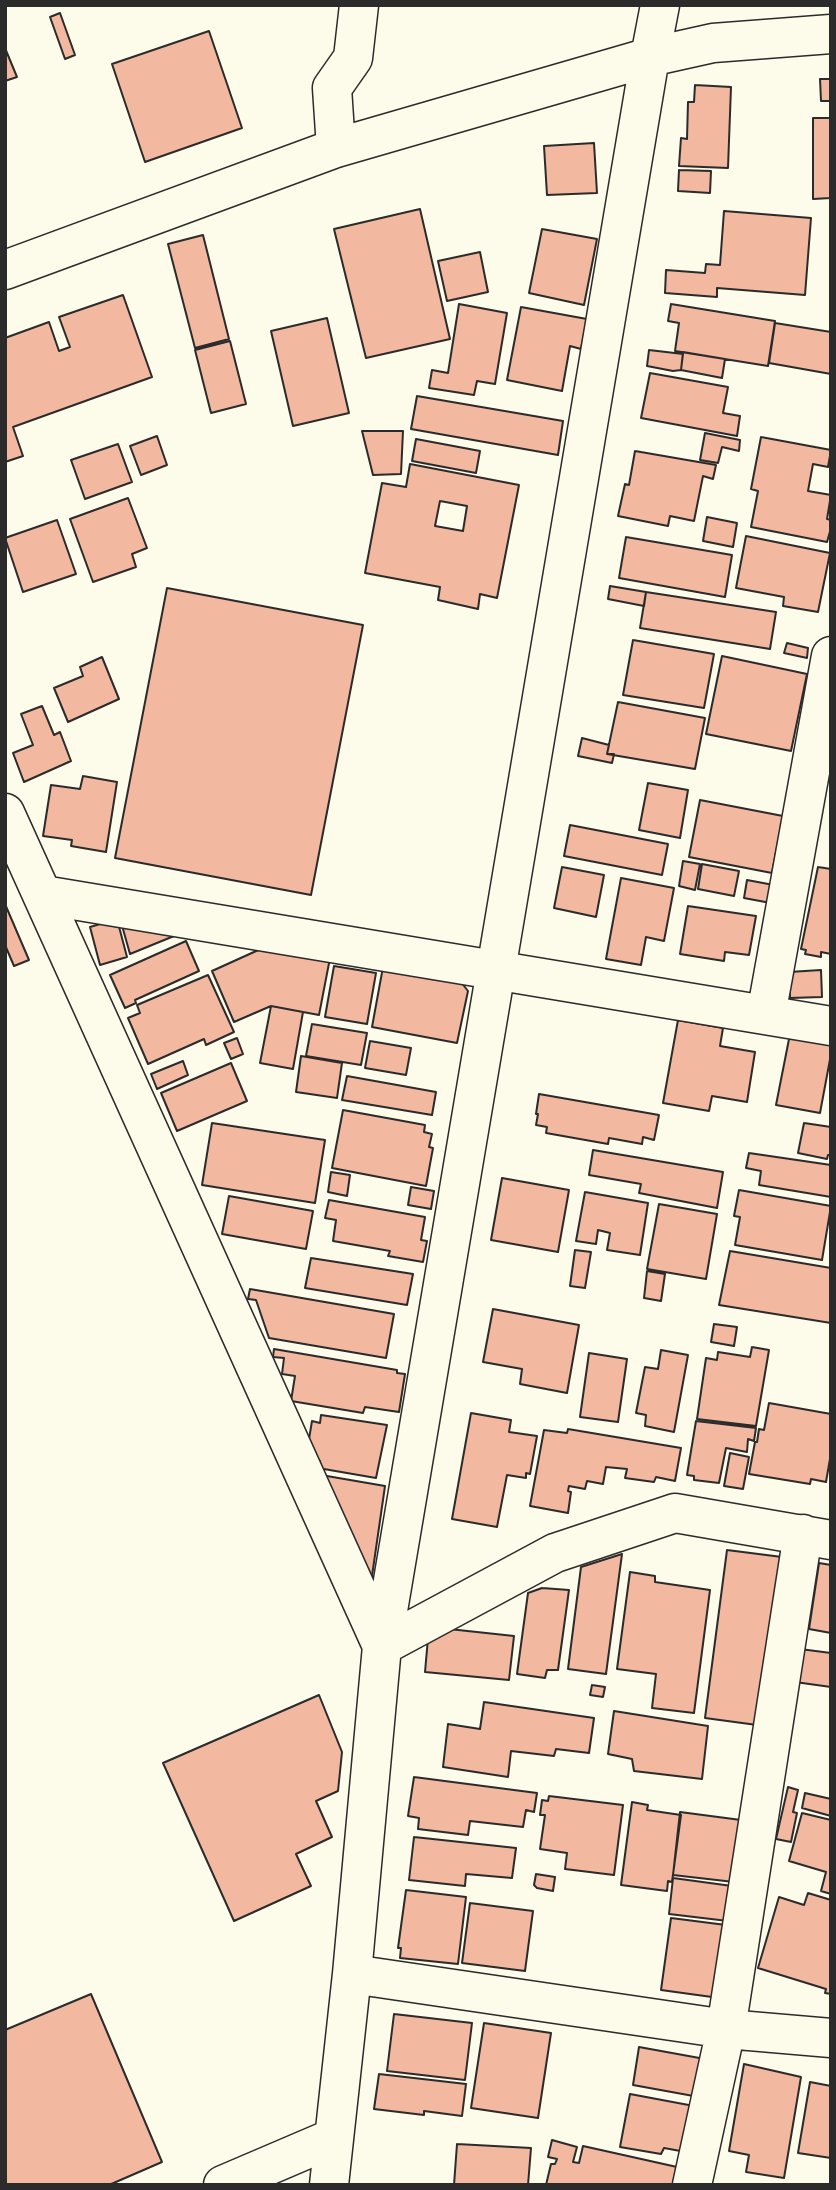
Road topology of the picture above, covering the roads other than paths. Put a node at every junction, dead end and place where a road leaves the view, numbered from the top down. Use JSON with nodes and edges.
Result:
{"nodes":[{"id":1,"x":359,"y":5,"type":"edge"},
{"id":2,"x":660,"y":5,"type":"edge"},
{"id":3,"x":831,"y":34,"type":"edge"},
{"id":4,"x":650,"y":57,"type":"junction"},
{"id":5,"x":336,"y":149,"type":"junction"},
{"id":6,"x":5,"y":270,"type":"edge"},
{"id":7,"x":831,"y":656,"type":"edge"},
{"id":8,"x":5,"y":813,"type":"edge"},
{"id":9,"x":43,"y":895,"type":"junction"},
{"id":10,"x":496,"y":970,"type":"junction"},
{"id":11,"x":766,"y":1015,"type":"junction"},
{"id":12,"x":831,"y":1026,"type":"edge"},
{"id":13,"x":817,"y":1537,"type":"edge"},
{"id":14,"x":382,"y":1646,"type":"junction"},
{"id":15,"x":352,"y":1975,"type":"junction"},
{"id":16,"x":726,"y":2029,"type":"junction"},
{"id":17,"x":831,"y":2038,"type":"edge"},
{"id":18,"x":333,"y":2138,"type":"junction"},
{"id":19,"x":223,"y":2185,"type":"edge"},
{"id":20,"x":329,"y":2185,"type":"edge"},
{"id":21,"x":692,"y":2185,"type":"edge"}],
"edges":[{"from":1,"to":5,"type":"street"},
{"from":2,"to":4,"type":"street"},
{"from":3,"to":4,"type":"street"},
{"from":4,"to":5,"type":"street"},
{"from":4,"to":10,"type":"street"},
{"from":5,"to":6,"type":"street"},
{"from":7,"to":11,"type":"street"},
{"from":8,"to":9,"type":"street"},
{"from":9,"to":10,"type":"street"},
{"from":9,"to":14,"type":"street"},
{"from":10,"to":11,"type":"street"},
{"from":10,"to":14,"type":"street"},
{"from":11,"to":12,"type":"street"},
{"from":13,"to":14,"type":"street"},
{"from":13,"to":16,"type":"street"},
{"from":14,"to":15,"type":"street"},
{"from":15,"to":16,"type":"street"},
{"from":15,"to":18,"type":"street"},
{"from":16,"to":17,"type":"street"},
{"from":16,"to":21,"type":"street"},
{"from":18,"to":19,"type":"street"},
{"from":18,"to":20,"type":"street"}]}
